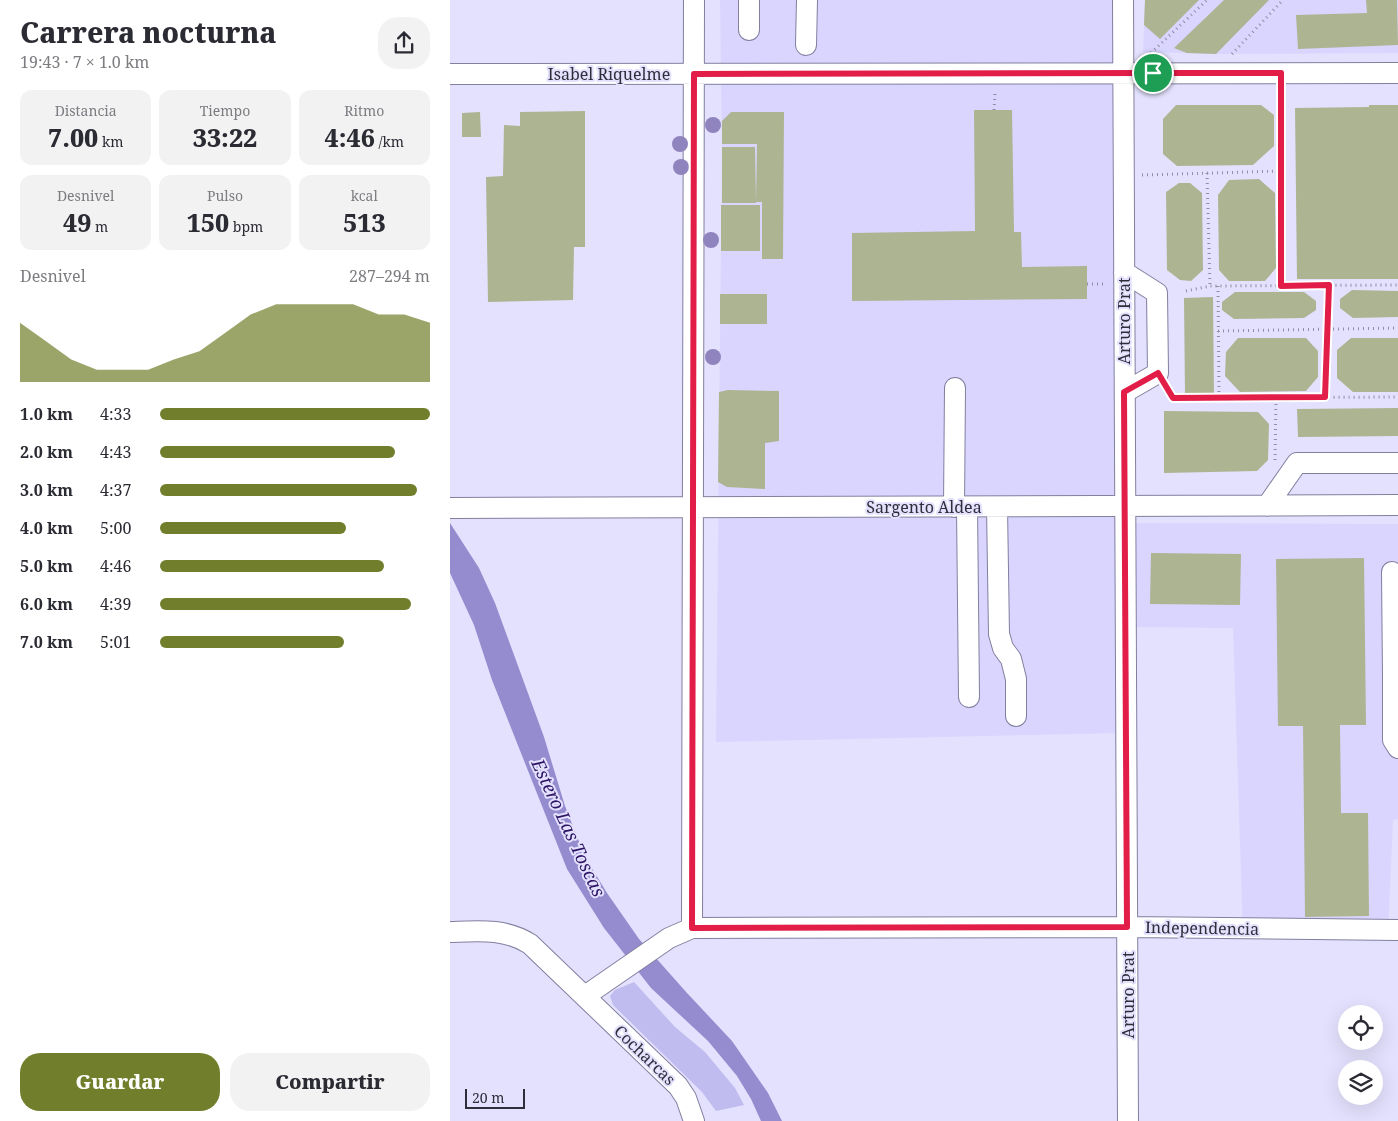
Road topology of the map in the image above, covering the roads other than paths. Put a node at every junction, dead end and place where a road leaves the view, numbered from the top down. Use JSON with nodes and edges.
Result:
{"nodes":[{"id":1,"x":694,"y":0,"type":"edge"},
{"id":2,"x":749,"y":0,"type":"edge"},
{"id":3,"x":807,"y":0,"type":"edge"},
{"id":4,"x":1123,"y":0,"type":"edge"},
{"id":5,"x":749,"y":30,"type":"dead end"},
{"id":6,"x":806,"y":45,"type":"dead end"},
{"id":7,"x":1123,"y":73,"type":"junction"},
{"id":8,"x":1398,"y":73,"type":"edge"},
{"id":9,"x":450,"y":74,"type":"edge"},
{"id":10,"x":694,"y":74,"type":"junction"},
{"id":11,"x":1124,"y":272,"type":"junction"},
{"id":12,"x":955,"y":388,"type":"dead end"},
{"id":13,"x":1124,"y":392,"type":"junction"},
{"id":14,"x":1398,"y":463,"type":"edge"},
{"id":15,"x":1398,"y":505,"type":"edge"},
{"id":16,"x":961,"y":506,"type":"junction"},
{"id":17,"x":998,"y":506,"type":"junction"},
{"id":18,"x":1125,"y":506,"type":"junction"},
{"id":19,"x":1267,"y":506,"type":"junction"},
{"id":20,"x":694,"y":507,"type":"junction"},
{"id":21,"x":454,"y":508,"type":"edge"},
{"id":22,"x":1392,"y":572,"type":"dead end"},
{"id":23,"x":1395,"y":680,"type":"edge"},
{"id":24,"x":969,"y":697,"type":"dead end"},
{"id":25,"x":1016,"y":716,"type":"dead end"},
{"id":26,"x":1398,"y":748,"type":"edge"},
{"id":27,"x":1127,"y":927,"type":"junction"},
{"id":28,"x":692,"y":928,"type":"junction"},
{"id":29,"x":1398,"y":930,"type":"edge"},
{"id":30,"x":450,"y":932,"type":"edge"},
{"id":31,"x":585,"y":996,"type":"junction"},
{"id":32,"x":694,"y":1121,"type":"edge"},
{"id":33,"x":1128,"y":1121,"type":"edge"}],
"edges":[{"from":1,"to":10,"type":"street"},
{"from":2,"to":5,"type":"street"},
{"from":3,"to":6,"type":"street"},
{"from":4,"to":7,"type":"street","name":"Arturo Prat"},
{"from":7,"to":8,"type":"street","name":"Isabel Riquelme"},
{"from":7,"to":10,"type":"street","name":"Isabel Riquelme"},
{"from":7,"to":11,"type":"street","name":"Arturo Prat"},
{"from":9,"to":10,"type":"street","name":"Isabel Riquelme"},
{"from":10,"to":20,"type":"street"},
{"from":11,"to":13,"type":"street","name":"Arturo Prat"},
{"from":11,"to":13,"type":"street"},
{"from":12,"to":16,"type":"street"},
{"from":13,"to":18,"type":"street","name":"Arturo Prat"},
{"from":14,"to":19,"type":"street"},
{"from":15,"to":19,"type":"street","name":"Sargento Aldea"},
{"from":16,"to":17,"type":"street","name":"Sargento Aldea"},
{"from":16,"to":20,"type":"street","name":"Sargento Aldea"},
{"from":16,"to":24,"type":"street"},
{"from":17,"to":18,"type":"street","name":"Sargento Aldea"},
{"from":17,"to":25,"type":"street"},
{"from":18,"to":19,"type":"street","name":"Sargento Aldea"},
{"from":18,"to":27,"type":"street","name":"Arturo Prat"},
{"from":20,"to":21,"type":"street","name":"Sargento Aldea"},
{"from":20,"to":28,"type":"street"},
{"from":22,"to":23,"type":"street"},
{"from":23,"to":26,"type":"street"},
{"from":27,"to":28,"type":"street","name":"Independencia"},
{"from":27,"to":29,"type":"street","name":"Independencia"},
{"from":27,"to":33,"type":"street","name":"Arturo Prat"},
{"from":28,"to":31,"type":"street","name":"Independencia"},
{"from":30,"to":31,"type":"street"},
{"from":31,"to":32,"type":"street","name":"Cocharcas"}]}
